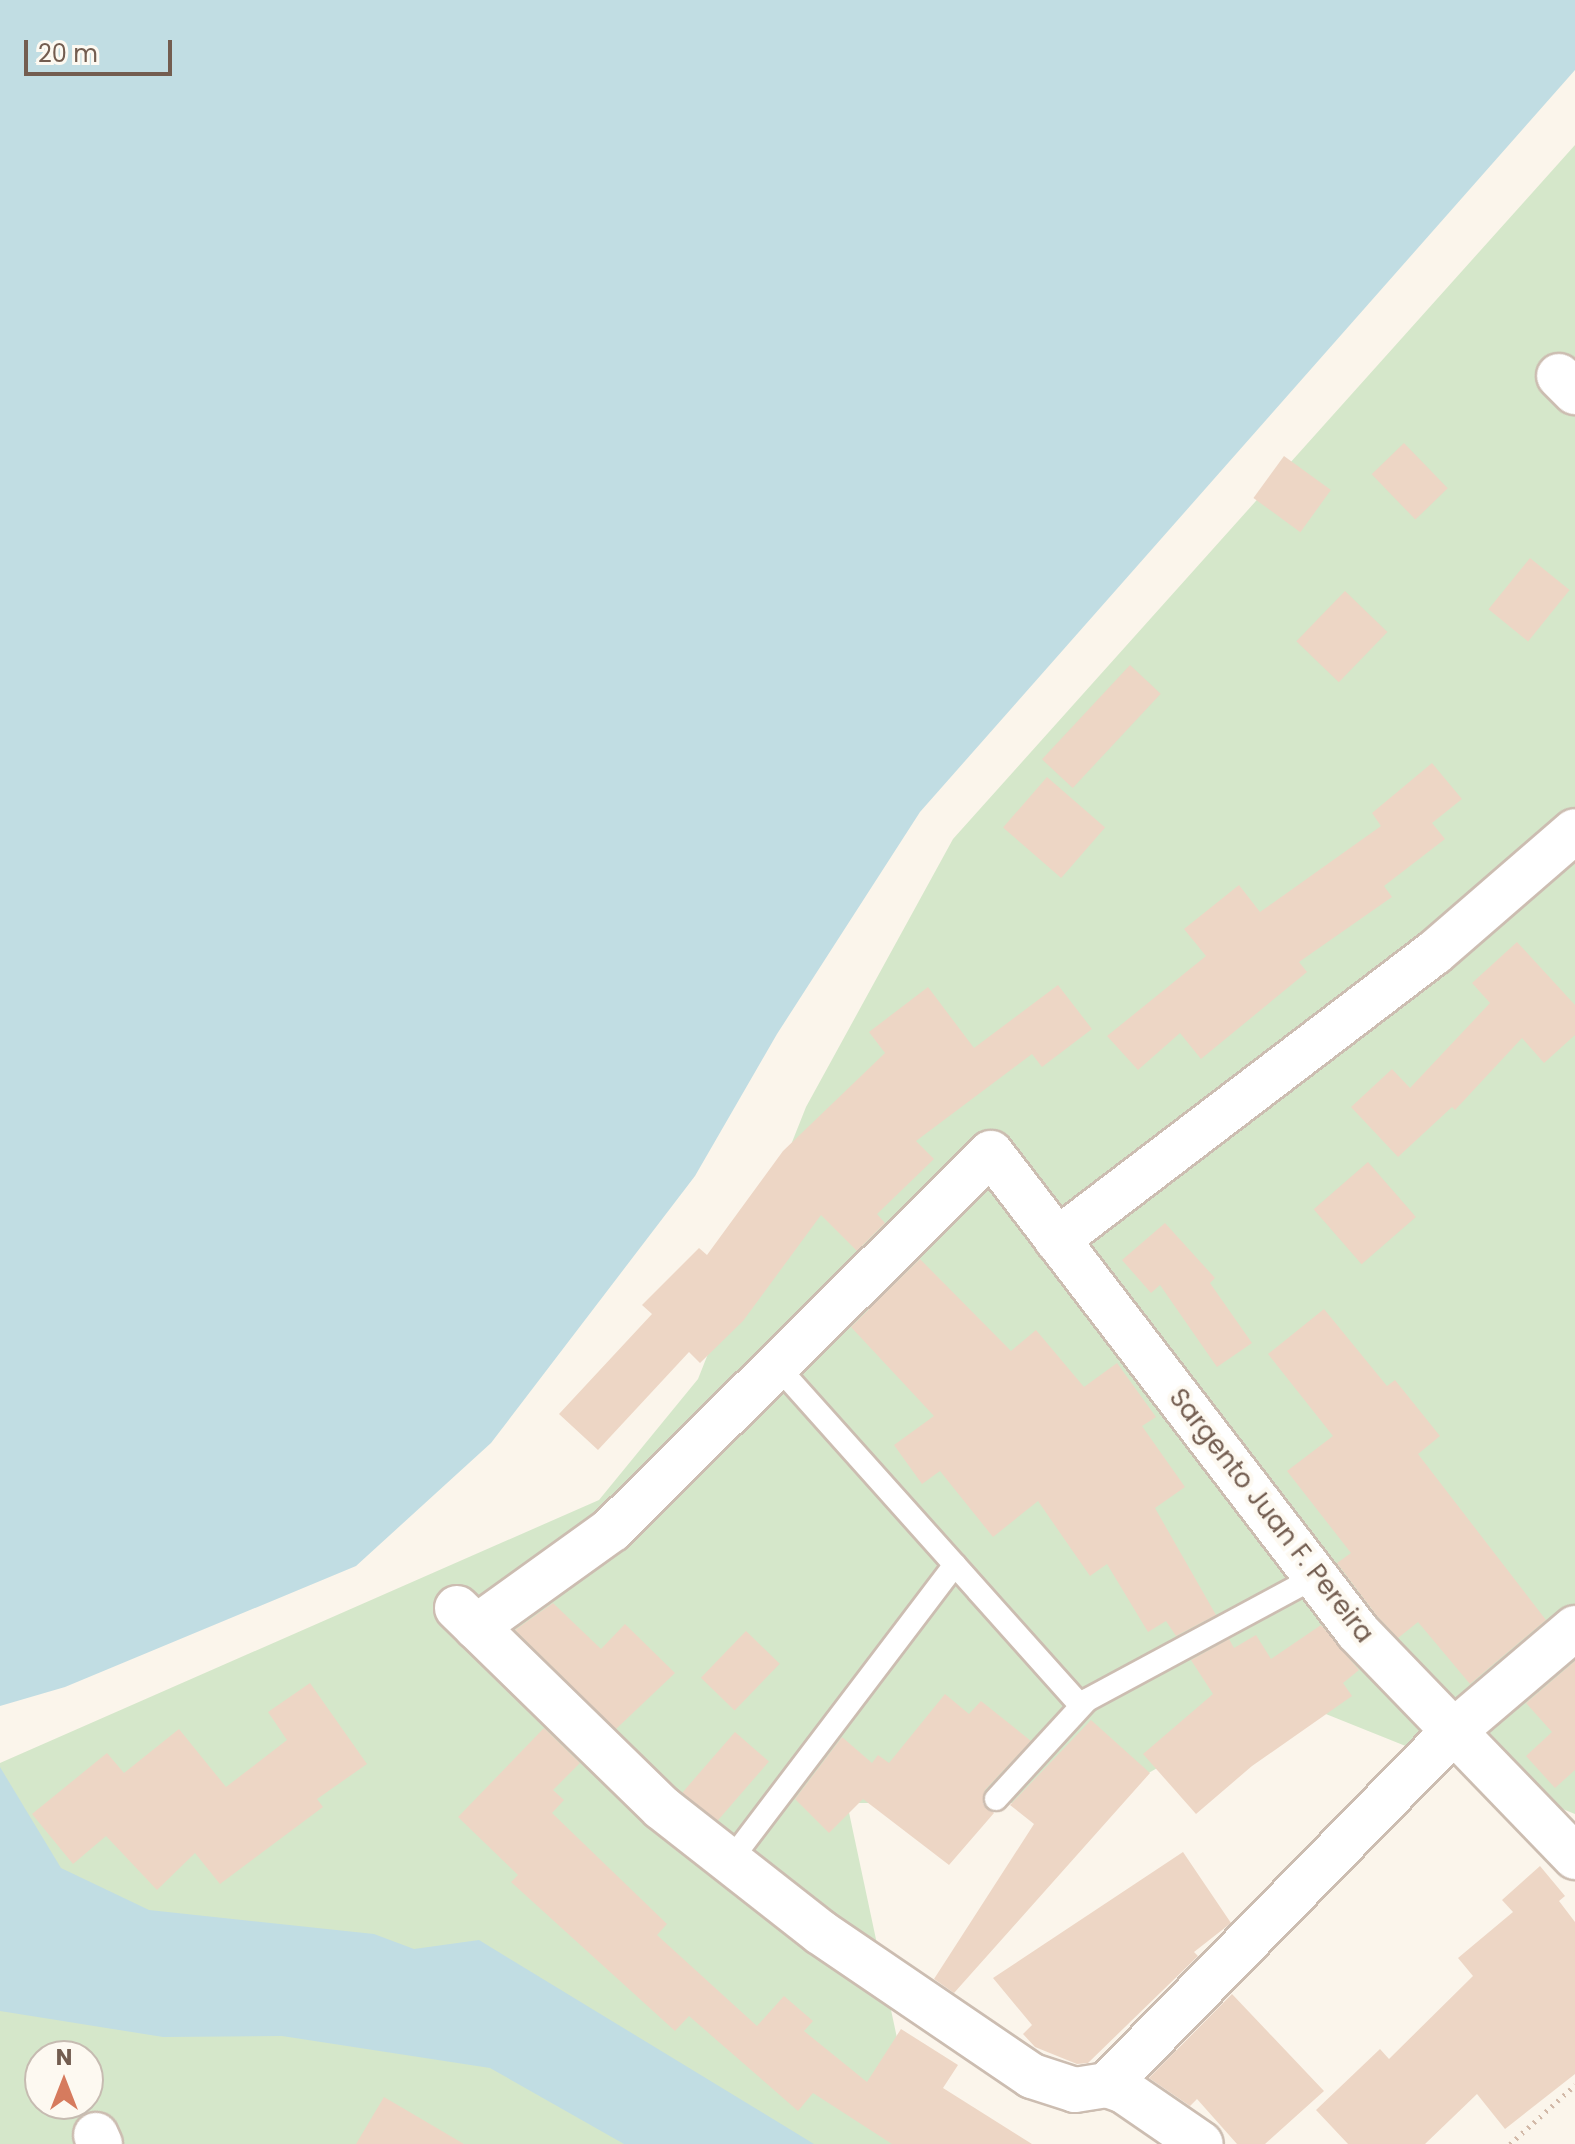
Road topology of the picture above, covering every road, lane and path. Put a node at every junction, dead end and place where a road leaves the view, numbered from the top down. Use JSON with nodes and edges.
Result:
{"nodes":[{"id":1,"x":1575,"y":831,"type":"edge"},
{"id":2,"x":1057,"y":1240,"type":"junction"},
{"id":3,"x":777,"y":1366,"type":"junction"},
{"id":4,"x":955,"y":1565,"type":"junction"},
{"id":5,"x":1315,"y":1577,"type":"junction"},
{"id":6,"x":1575,"y":1628,"type":"edge"},
{"id":7,"x":1081,"y":1706,"type":"junction"},
{"id":8,"x":1454,"y":1731,"type":"junction"},
{"id":9,"x":996,"y":1799,"type":"dead end"},
{"id":10,"x":1575,"y":1857,"type":"edge"},
{"id":11,"x":730,"y":1861,"type":"junction"},
{"id":12,"x":1107,"y":2085,"type":"junction"},
{"id":13,"x":1575,"y":2085,"type":"edge"},
{"id":14,"x":1201,"y":2144,"type":"edge"},
{"id":15,"x":1510,"y":2144,"type":"edge"}],
"edges":[{"from":1,"to":2,"type":"street"},
{"from":2,"to":3,"type":"street","name":"Sargento Juan F. Pereira"},
{"from":2,"to":5,"type":"street","name":"Sargento Juan F. Pereira"},
{"from":3,"to":4,"type":"lane"},
{"from":3,"to":11,"type":"street"},
{"from":4,"to":7,"type":"lane"},
{"from":4,"to":11,"type":"lane"},
{"from":5,"to":7,"type":"lane"},
{"from":5,"to":8,"type":"street","name":"Sargento Juan F. Pereira"},
{"from":6,"to":8,"type":"street"},
{"from":7,"to":9,"type":"lane"},
{"from":8,"to":10,"type":"street","name":"Sargento Juan F. Pereira"},
{"from":8,"to":12,"type":"street"},
{"from":11,"to":12,"type":"street"},
{"from":12,"to":14,"type":"street"},
{"from":13,"to":15,"type":"path"}]}
